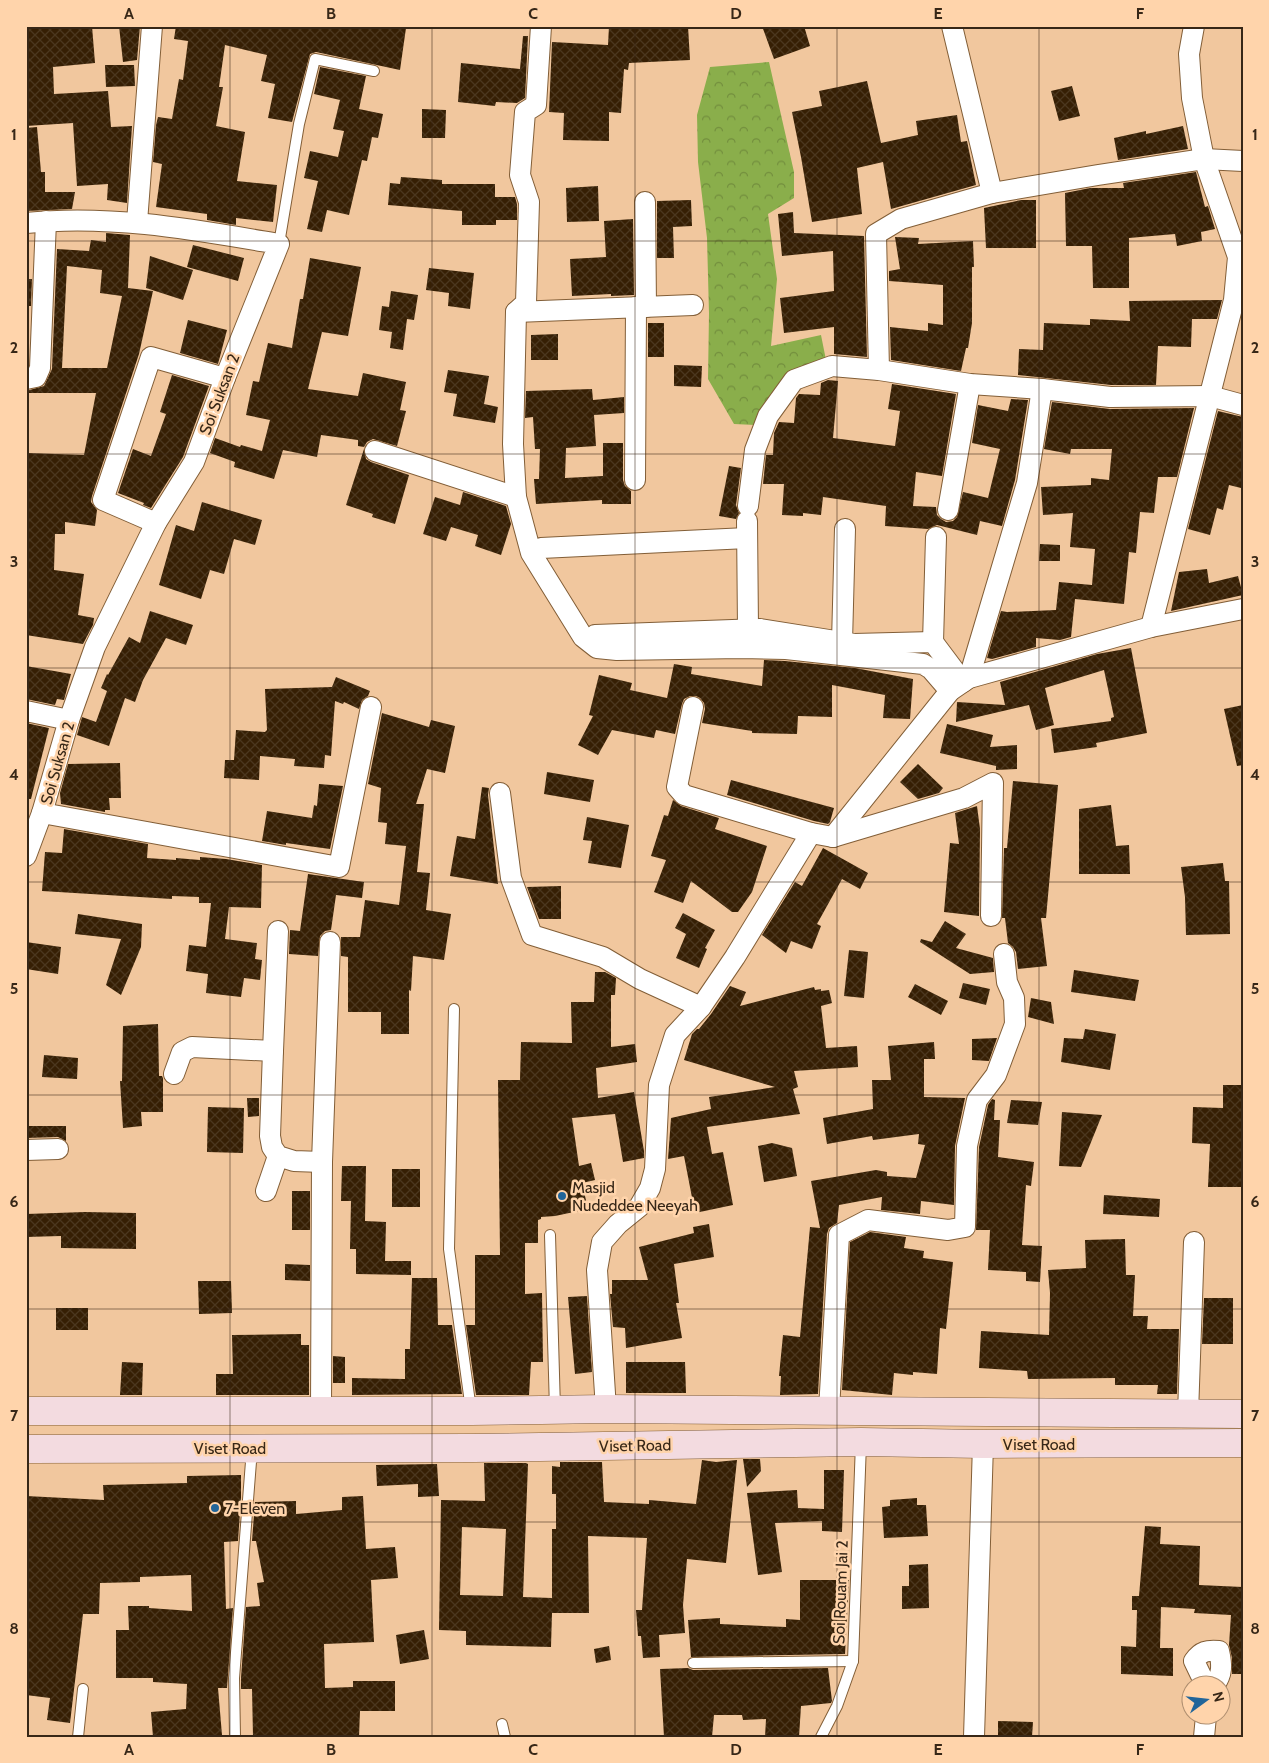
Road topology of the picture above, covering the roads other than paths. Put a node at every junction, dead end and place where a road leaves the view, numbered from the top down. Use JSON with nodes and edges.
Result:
{"nodes":[{"id":1,"x":152,"y":26,"type":"edge"},
{"id":2,"x":541,"y":26,"type":"edge"},
{"id":3,"x":952,"y":26,"type":"edge"},
{"id":4,"x":1194,"y":26,"type":"edge"},
{"id":5,"x":374,"y":70,"type":"dead end"},
{"id":6,"x":1204,"y":159,"type":"junction"},
{"id":7,"x":1243,"y":161,"type":"edge"},
{"id":8,"x":992,"y":193,"type":"junction"},
{"id":9,"x":645,"y":202,"type":"dead end"},
{"id":10,"x":46,"y":220,"type":"junction"},
{"id":11,"x":137,"y":222,"type":"junction"},
{"id":12,"x":26,"y":223,"type":"edge"},
{"id":13,"x":279,"y":244,"type":"junction"},
{"id":14,"x":1240,"y":257,"type":"edge"},
{"id":15,"x":693,"y":305,"type":"dead end"},
{"id":16,"x":641,"y":307,"type":"junction"},
{"id":17,"x":516,"y":312,"type":"junction"},
{"id":18,"x":879,"y":370,"type":"junction"},
{"id":19,"x":225,"y":378,"type":"junction"},
{"id":20,"x":26,"y":379,"type":"edge"},
{"id":21,"x":970,"y":384,"type":"junction"},
{"id":22,"x":1042,"y":389,"type":"junction"},
{"id":23,"x":1210,"y":396,"type":"junction"},
{"id":24,"x":1243,"y":405,"type":"edge"},
{"id":25,"x":375,"y":450,"type":"dead end"},
{"id":26,"x":635,"y":480,"type":"dead end"},
{"id":27,"x":516,"y":497,"type":"junction"},
{"id":28,"x":948,"y":510,"type":"dead end"},
{"id":29,"x":747,"y":522,"type":"junction"},
{"id":30,"x":156,"y":523,"type":"junction"},
{"id":31,"x":845,"y":529,"type":"dead end"},
{"id":32,"x":936,"y":537,"type":"dead end"},
{"id":33,"x":541,"y":548,"type":"dead end"},
{"id":34,"x":1243,"y":609,"type":"edge"},
{"id":35,"x":1150,"y":627,"type":"junction"},
{"id":36,"x":748,"y":629,"type":"junction"},
{"id":37,"x":594,"y":635,"type":"dead end"},
{"id":38,"x":842,"y":642,"type":"junction"},
{"id":39,"x":934,"y":642,"type":"junction"},
{"id":40,"x":961,"y":684,"type":"junction"},
{"id":41,"x":371,"y":707,"type":"dead end"},
{"id":42,"x":693,"y":707,"type":"dead end"},
{"id":43,"x":26,"y":711,"type":"edge"},
{"id":44,"x":69,"y":720,"type":"junction"},
{"id":45,"x":500,"y":793,"type":"dead end"},
{"id":46,"x":42,"y":813,"type":"junction"},
{"id":47,"x":811,"y":833,"type":"junction"},
{"id":48,"x":833,"y":837,"type":"junction"},
{"id":49,"x":26,"y":856,"type":"edge"},
{"id":50,"x":991,"y":916,"type":"dead end"},
{"id":51,"x":278,"y":931,"type":"dead end"},
{"id":52,"x":330,"y":942,"type":"dead end"},
{"id":53,"x":1004,"y":954,"type":"dead end"},
{"id":54,"x":701,"y":1007,"type":"junction"},
{"id":55,"x":454,"y":1010,"type":"dead end"},
{"id":56,"x":273,"y":1051,"type":"junction"},
{"id":57,"x":174,"y":1074,"type":"dead end"},
{"id":58,"x":58,"y":1149,"type":"dead end"},
{"id":59,"x":26,"y":1150,"type":"edge"},
{"id":60,"x":278,"y":1156,"type":"junction"},
{"id":61,"x":322,"y":1162,"type":"junction"},
{"id":62,"x":266,"y":1191,"type":"dead end"},
{"id":63,"x":550,"y":1235,"type":"dead end"},
{"id":64,"x":1194,"y":1242,"type":"dead end"},
{"id":65,"x":606,"y":1409,"type":"junction"},
{"id":66,"x":555,"y":1410,"type":"junction"},
{"id":67,"x":829,"y":1410,"type":"junction"},
{"id":68,"x":26,"y":1411,"type":"edge"},
{"id":69,"x":321,"y":1411,"type":"junction"},
{"id":70,"x":471,"y":1411,"type":"junction"},
{"id":71,"x":1188,"y":1414,"type":"junction"},
{"id":72,"x":1243,"y":1414,"type":"edge"},
{"id":73,"x":861,"y":1442,"type":"junction"},
{"id":74,"x":1243,"y":1443,"type":"edge"},
{"id":75,"x":983,"y":1444,"type":"junction"},
{"id":76,"x":252,"y":1448,"type":"junction"},
{"id":77,"x":26,"y":1449,"type":"edge"},
{"id":78,"x":853,"y":1662,"type":"junction"},
{"id":79,"x":693,"y":1664,"type":"dead end"},
{"id":80,"x":1201,"y":1676,"type":"edge"},
{"id":81,"x":1219,"y":1676,"type":"edge"},
{"id":82,"x":83,"y":1689,"type":"dead end"},
{"id":83,"x":502,"y":1724,"type":"dead end"},
{"id":84,"x":78,"y":1737,"type":"edge"},
{"id":85,"x":235,"y":1737,"type":"edge"},
{"id":86,"x":505,"y":1737,"type":"edge"},
{"id":87,"x":821,"y":1737,"type":"edge"},
{"id":88,"x":974,"y":1737,"type":"edge"}],
"edges":[{"from":1,"to":11,"type":"street"},
{"from":2,"to":17,"type":"street"},
{"from":3,"to":8,"type":"street"},
{"from":4,"to":6,"type":"street"},
{"from":5,"to":13,"type":"lane"},
{"from":6,"to":7,"type":"street"},
{"from":6,"to":8,"type":"street"},
{"from":6,"to":14,"type":"street"},
{"from":8,"to":18,"type":"street"},
{"from":9,"to":16,"type":"street"},
{"from":10,"to":11,"type":"street"},
{"from":10,"to":12,"type":"street"},
{"from":10,"to":20,"type":"street"},
{"from":11,"to":13,"type":"street"},
{"from":13,"to":19,"type":"street","name":"Soi Suksan 2"},
{"from":14,"to":23,"type":"street"},
{"from":15,"to":16,"type":"street"},
{"from":16,"to":17,"type":"street"},
{"from":16,"to":26,"type":"street"},
{"from":17,"to":27,"type":"street"},
{"from":18,"to":21,"type":"street"},
{"from":18,"to":29,"type":"street"},
{"from":19,"to":30,"type":"street","name":"Soi Suksan 2"},
{"from":19,"to":30,"type":"street"},
{"from":21,"to":22,"type":"street"},
{"from":21,"to":28,"type":"street"},
{"from":22,"to":23,"type":"street"},
{"from":22,"to":40,"type":"street"},
{"from":23,"to":24,"type":"street"},
{"from":23,"to":35,"type":"street"},
{"from":25,"to":27,"type":"street"},
{"from":27,"to":40,"type":"street"},
{"from":29,"to":33,"type":"street"},
{"from":29,"to":36,"type":"street"},
{"from":30,"to":44,"type":"street","name":"Soi Suksan 2"},
{"from":31,"to":38,"type":"street"},
{"from":32,"to":39,"type":"street"},
{"from":34,"to":35,"type":"street"},
{"from":35,"to":40,"type":"street"},
{"from":36,"to":37,"type":"street"},
{"from":36,"to":38,"type":"street"},
{"from":38,"to":39,"type":"street"},
{"from":39,"to":40,"type":"street"},
{"from":40,"to":48,"type":"street"},
{"from":41,"to":46,"type":"street"},
{"from":42,"to":47,"type":"street"},
{"from":43,"to":44,"type":"street"},
{"from":44,"to":46,"type":"street","name":"Soi Suksan 2"},
{"from":45,"to":54,"type":"street"},
{"from":46,"to":49,"type":"street","name":"Soi Suksan 2"},
{"from":47,"to":48,"type":"street"},
{"from":47,"to":54,"type":"street"},
{"from":48,"to":50,"type":"street"},
{"from":51,"to":56,"type":"street"},
{"from":52,"to":61,"type":"street"},
{"from":53,"to":67,"type":"street"},
{"from":54,"to":65,"type":"street"},
{"from":55,"to":70,"type":"lane"},
{"from":56,"to":57,"type":"street"},
{"from":56,"to":60,"type":"street"},
{"from":58,"to":59,"type":"street"},
{"from":60,"to":61,"type":"street"},
{"from":60,"to":62,"type":"street"},
{"from":61,"to":69,"type":"street"},
{"from":63,"to":66,"type":"lane"},
{"from":64,"to":71,"type":"street"},
{"from":65,"to":66,"type":"main road","name":"Viset Road"},
{"from":65,"to":67,"type":"main road","name":"Viset Road"},
{"from":66,"to":70,"type":"main road","name":"Viset Road"},
{"from":67,"to":71,"type":"main road","name":"Viset Road"},
{"from":68,"to":69,"type":"main road","name":"Viset Road"},
{"from":69,"to":70,"type":"main road","name":"Viset Road"},
{"from":71,"to":72,"type":"main road","name":"Viset Road"},
{"from":73,"to":75,"type":"main road","name":"Viset Road"},
{"from":73,"to":76,"type":"main road","name":"Viset Road"},
{"from":73,"to":78,"type":"lane","name":"Soi Rouam Jai 2"},
{"from":74,"to":75,"type":"main road","name":"Viset Road"},
{"from":75,"to":88,"type":"street"},
{"from":76,"to":77,"type":"main road","name":"Viset Road"},
{"from":76,"to":85,"type":"lane"},
{"from":78,"to":79,"type":"lane"},
{"from":78,"to":87,"type":"lane","name":"Soi Rouam Jai 2"},
{"from":80,"to":81,"type":"street"},
{"from":82,"to":84,"type":"lane"},
{"from":83,"to":86,"type":"lane"}]}
